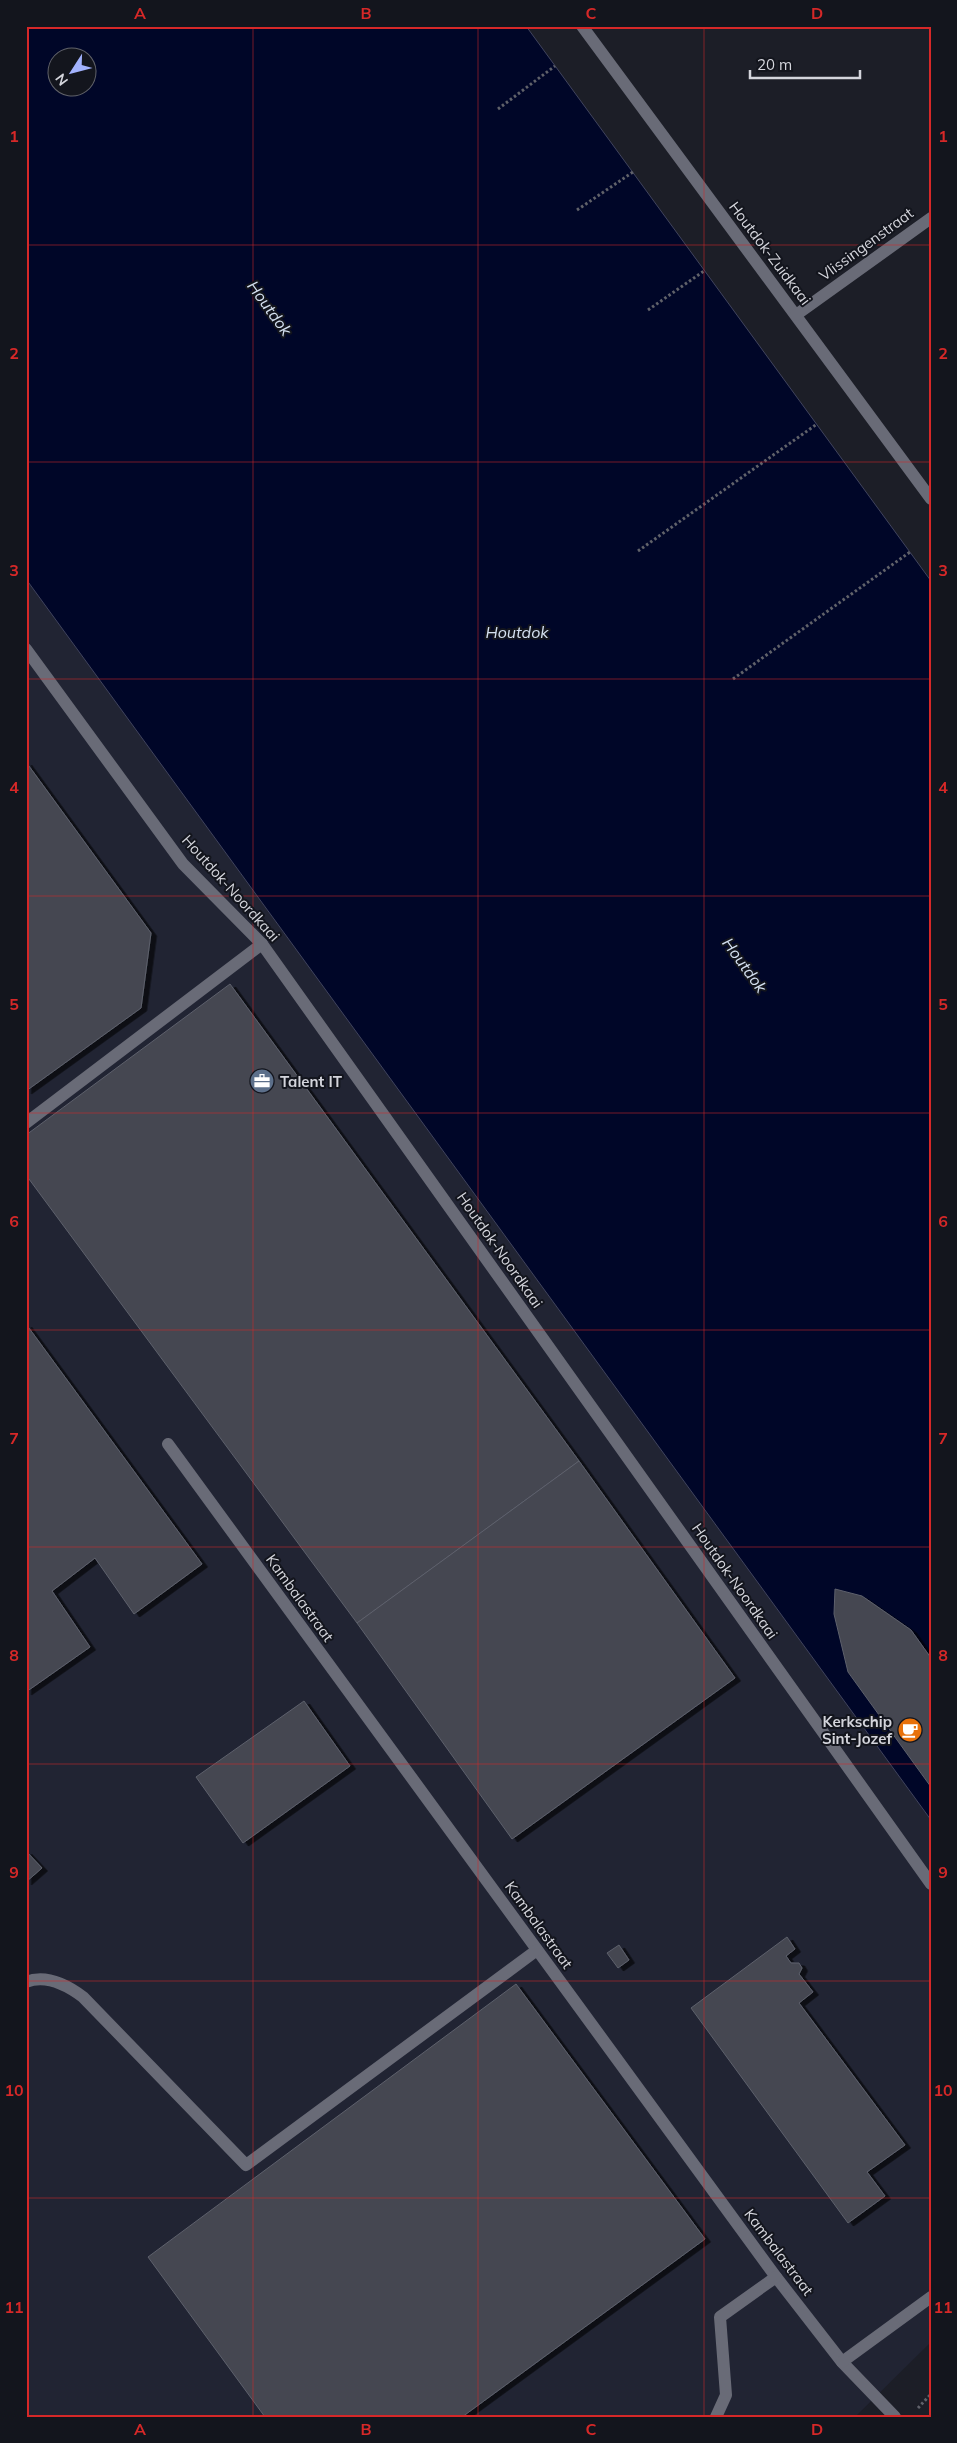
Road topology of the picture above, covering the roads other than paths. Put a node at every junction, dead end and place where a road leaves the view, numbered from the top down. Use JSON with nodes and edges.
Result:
{"nodes":[{"id":1,"x":582,"y":26,"type":"edge"},
{"id":2,"x":931,"y":218,"type":"edge"},
{"id":3,"x":796,"y":315,"type":"junction"},
{"id":4,"x":931,"y":499,"type":"edge"},
{"id":5,"x":26,"y":649,"type":"edge"},
{"id":6,"x":262,"y":944,"type":"junction"},
{"id":7,"x":26,"y":1123,"type":"edge"},
{"id":8,"x":168,"y":1444,"type":"dead end"},
{"id":9,"x":931,"y":1884,"type":"edge"},
{"id":10,"x":538,"y":1950,"type":"junction"},
{"id":11,"x":26,"y":1982,"type":"edge"},
{"id":12,"x":776,"y":2277,"type":"junction"},
{"id":13,"x":931,"y":2298,"type":"edge"},
{"id":14,"x":842,"y":2362,"type":"junction"},
{"id":15,"x":716,"y":2417,"type":"edge"},
{"id":16,"x":895,"y":2417,"type":"edge"}],
"edges":[{"from":1,"to":3,"type":"street","name":"Houtdok-Zuidkaai"},
{"from":2,"to":3,"type":"street","name":"Vlissingenstraat"},
{"from":3,"to":4,"type":"street","name":"Houtdok-Zuidkaai"},
{"from":5,"to":6,"type":"street","name":"Houtdok-Noordkaai"},
{"from":6,"to":7,"type":"street"},
{"from":6,"to":9,"type":"street","name":"Houtdok-Noordkaai"},
{"from":8,"to":10,"type":"street","name":"Kambalastraat"},
{"from":10,"to":11,"type":"street"},
{"from":10,"to":12,"type":"street","name":"Kambalastraat"},
{"from":12,"to":14,"type":"street","name":"Kambalastraat"},
{"from":12,"to":15,"type":"street"},
{"from":13,"to":14,"type":"street"},
{"from":14,"to":16,"type":"street","name":"Kambalastraat"}]}
